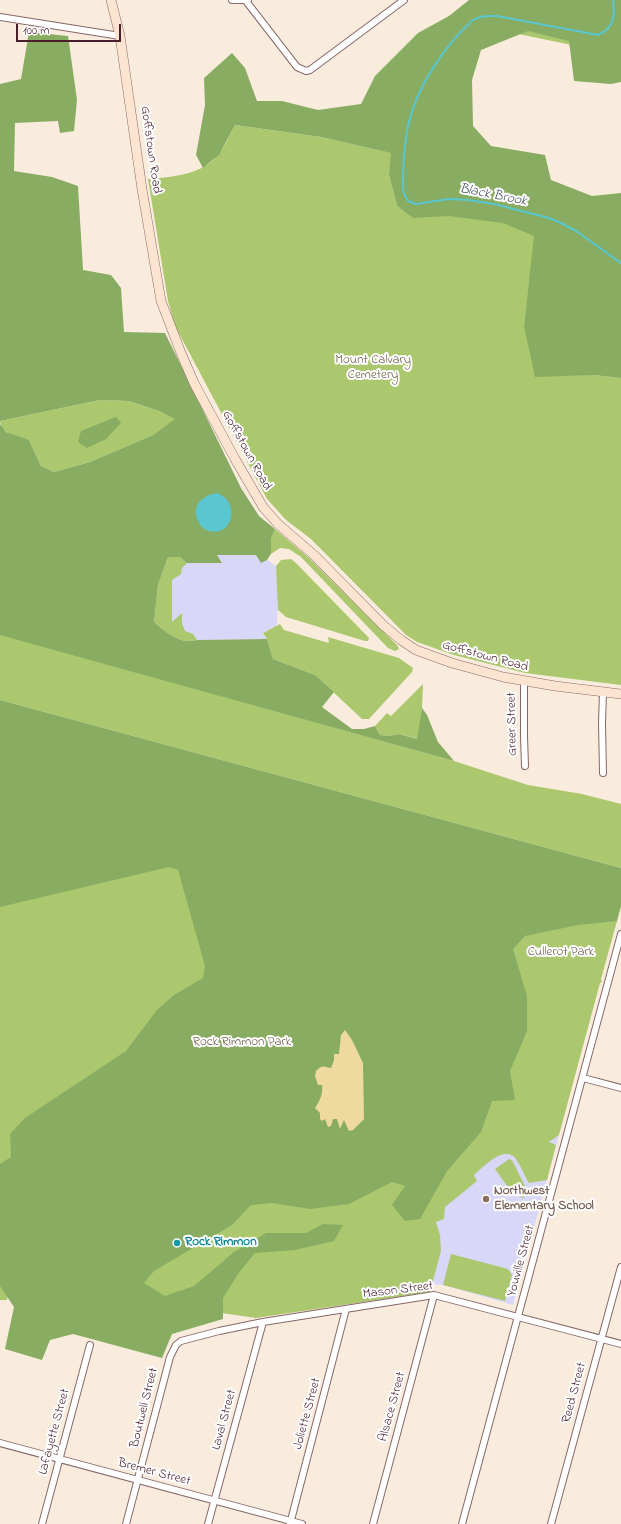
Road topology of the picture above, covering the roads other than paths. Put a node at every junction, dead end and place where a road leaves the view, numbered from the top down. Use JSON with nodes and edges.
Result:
{"nodes":[{"id":1,"x":112,"y":0,"type":"edge"},
{"id":2,"x":232,"y":0,"type":"edge"},
{"id":3,"x":247,"y":0,"type":"edge"},
{"id":4,"x":404,"y":0,"type":"edge"},
{"id":5,"x":0,"y":17,"type":"edge"},
{"id":6,"x":120,"y":36,"type":"junction"},
{"id":7,"x":524,"y":681,"type":"junction"},
{"id":8,"x":604,"y":692,"type":"junction"},
{"id":9,"x":621,"y":694,"type":"edge"},
{"id":10,"x":525,"y":766,"type":"dead end"},
{"id":11,"x":603,"y":773,"type":"dead end"},
{"id":12,"x":621,"y":934,"type":"edge"},
{"id":13,"x":582,"y":1078,"type":"junction"},
{"id":14,"x":621,"y":1088,"type":"edge"},
{"id":15,"x":621,"y":1267,"type":"edge"},
{"id":16,"x":434,"y":1295,"type":"junction"},
{"id":17,"x":346,"y":1309,"type":"junction"},
{"id":18,"x":518,"y":1317,"type":"junction"},
{"id":19,"x":262,"y":1322,"type":"junction"},
{"id":20,"x":602,"y":1339,"type":"junction"},
{"id":21,"x":621,"y":1344,"type":"edge"},
{"id":22,"x":90,"y":1345,"type":"dead end"},
{"id":23,"x":176,"y":1345,"type":"joint"},
{"id":24,"x":0,"y":1443,"type":"edge"},
{"id":25,"x":59,"y":1459,"type":"junction"},
{"id":26,"x":138,"y":1480,"type":"junction"},
{"id":27,"x":214,"y":1500,"type":"junction"},
{"id":28,"x":291,"y":1523,"type":"edge"},
{"id":29,"x":42,"y":1524,"type":"edge"},
{"id":30,"x":126,"y":1524,"type":"edge"},
{"id":31,"x":208,"y":1524,"type":"edge"},
{"id":32,"x":302,"y":1524,"type":"edge"},
{"id":33,"x":373,"y":1524,"type":"edge"},
{"id":34,"x":462,"y":1524,"type":"edge"},
{"id":35,"x":551,"y":1524,"type":"edge"}],
"edges":[{"from":1,"to":6,"type":"main road","name":"Goffstown Road"},
{"from":2,"to":3,"type":"street"},
{"from":3,"to":4,"type":"street"},
{"from":5,"to":6,"type":"street"},
{"from":6,"to":7,"type":"main road","name":"Goffstown Road"},
{"from":7,"to":8,"type":"main road","name":"Goffstown Road"},
{"from":7,"to":10,"type":"street","name":"Greer Street"},
{"from":8,"to":9,"type":"main road","name":"Goffstown Road"},
{"from":8,"to":11,"type":"street"},
{"from":12,"to":13,"type":"street","name":"Youville Street"},
{"from":13,"to":14,"type":"street"},
{"from":13,"to":18,"type":"street","name":"Youville Street"},
{"from":15,"to":20,"type":"street","name":"Reed Street"},
{"from":16,"to":17,"type":"street","name":"Mason Street"},
{"from":16,"to":18,"type":"street","name":"Mason Street"},
{"from":16,"to":33,"type":"street","name":"Alsace Street"},
{"from":17,"to":19,"type":"street","name":"Mason Street"},
{"from":17,"to":28,"type":"street","name":"Joliette Street"},
{"from":18,"to":20,"type":"street","name":"Mason Street"},
{"from":18,"to":34,"type":"street","name":"Youville Street"},
{"from":19,"to":23,"type":"street","name":"Mason Street"},
{"from":19,"to":27,"type":"street","name":"Laval Street"},
{"from":20,"to":21,"type":"street","name":"Mason Street"},
{"from":20,"to":35,"type":"street","name":"Reed Street"},
{"from":22,"to":25,"type":"street","name":"Lafayette Street"},
{"from":23,"to":26,"type":"street","name":"Boutwell Street"},
{"from":24,"to":25,"type":"street","name":"Bremer Street"},
{"from":25,"to":26,"type":"street","name":"Bremer Street"},
{"from":25,"to":29,"type":"street","name":"Lafayette Street"},
{"from":26,"to":27,"type":"street","name":"Bremer Street"},
{"from":26,"to":30,"type":"street","name":"Boutwell Street"},
{"from":27,"to":28,"type":"street","name":"Bremer Street"},
{"from":27,"to":31,"type":"street","name":"Laval Street"},
{"from":28,"to":32,"type":"street","name":"Bremer Street"}]}
